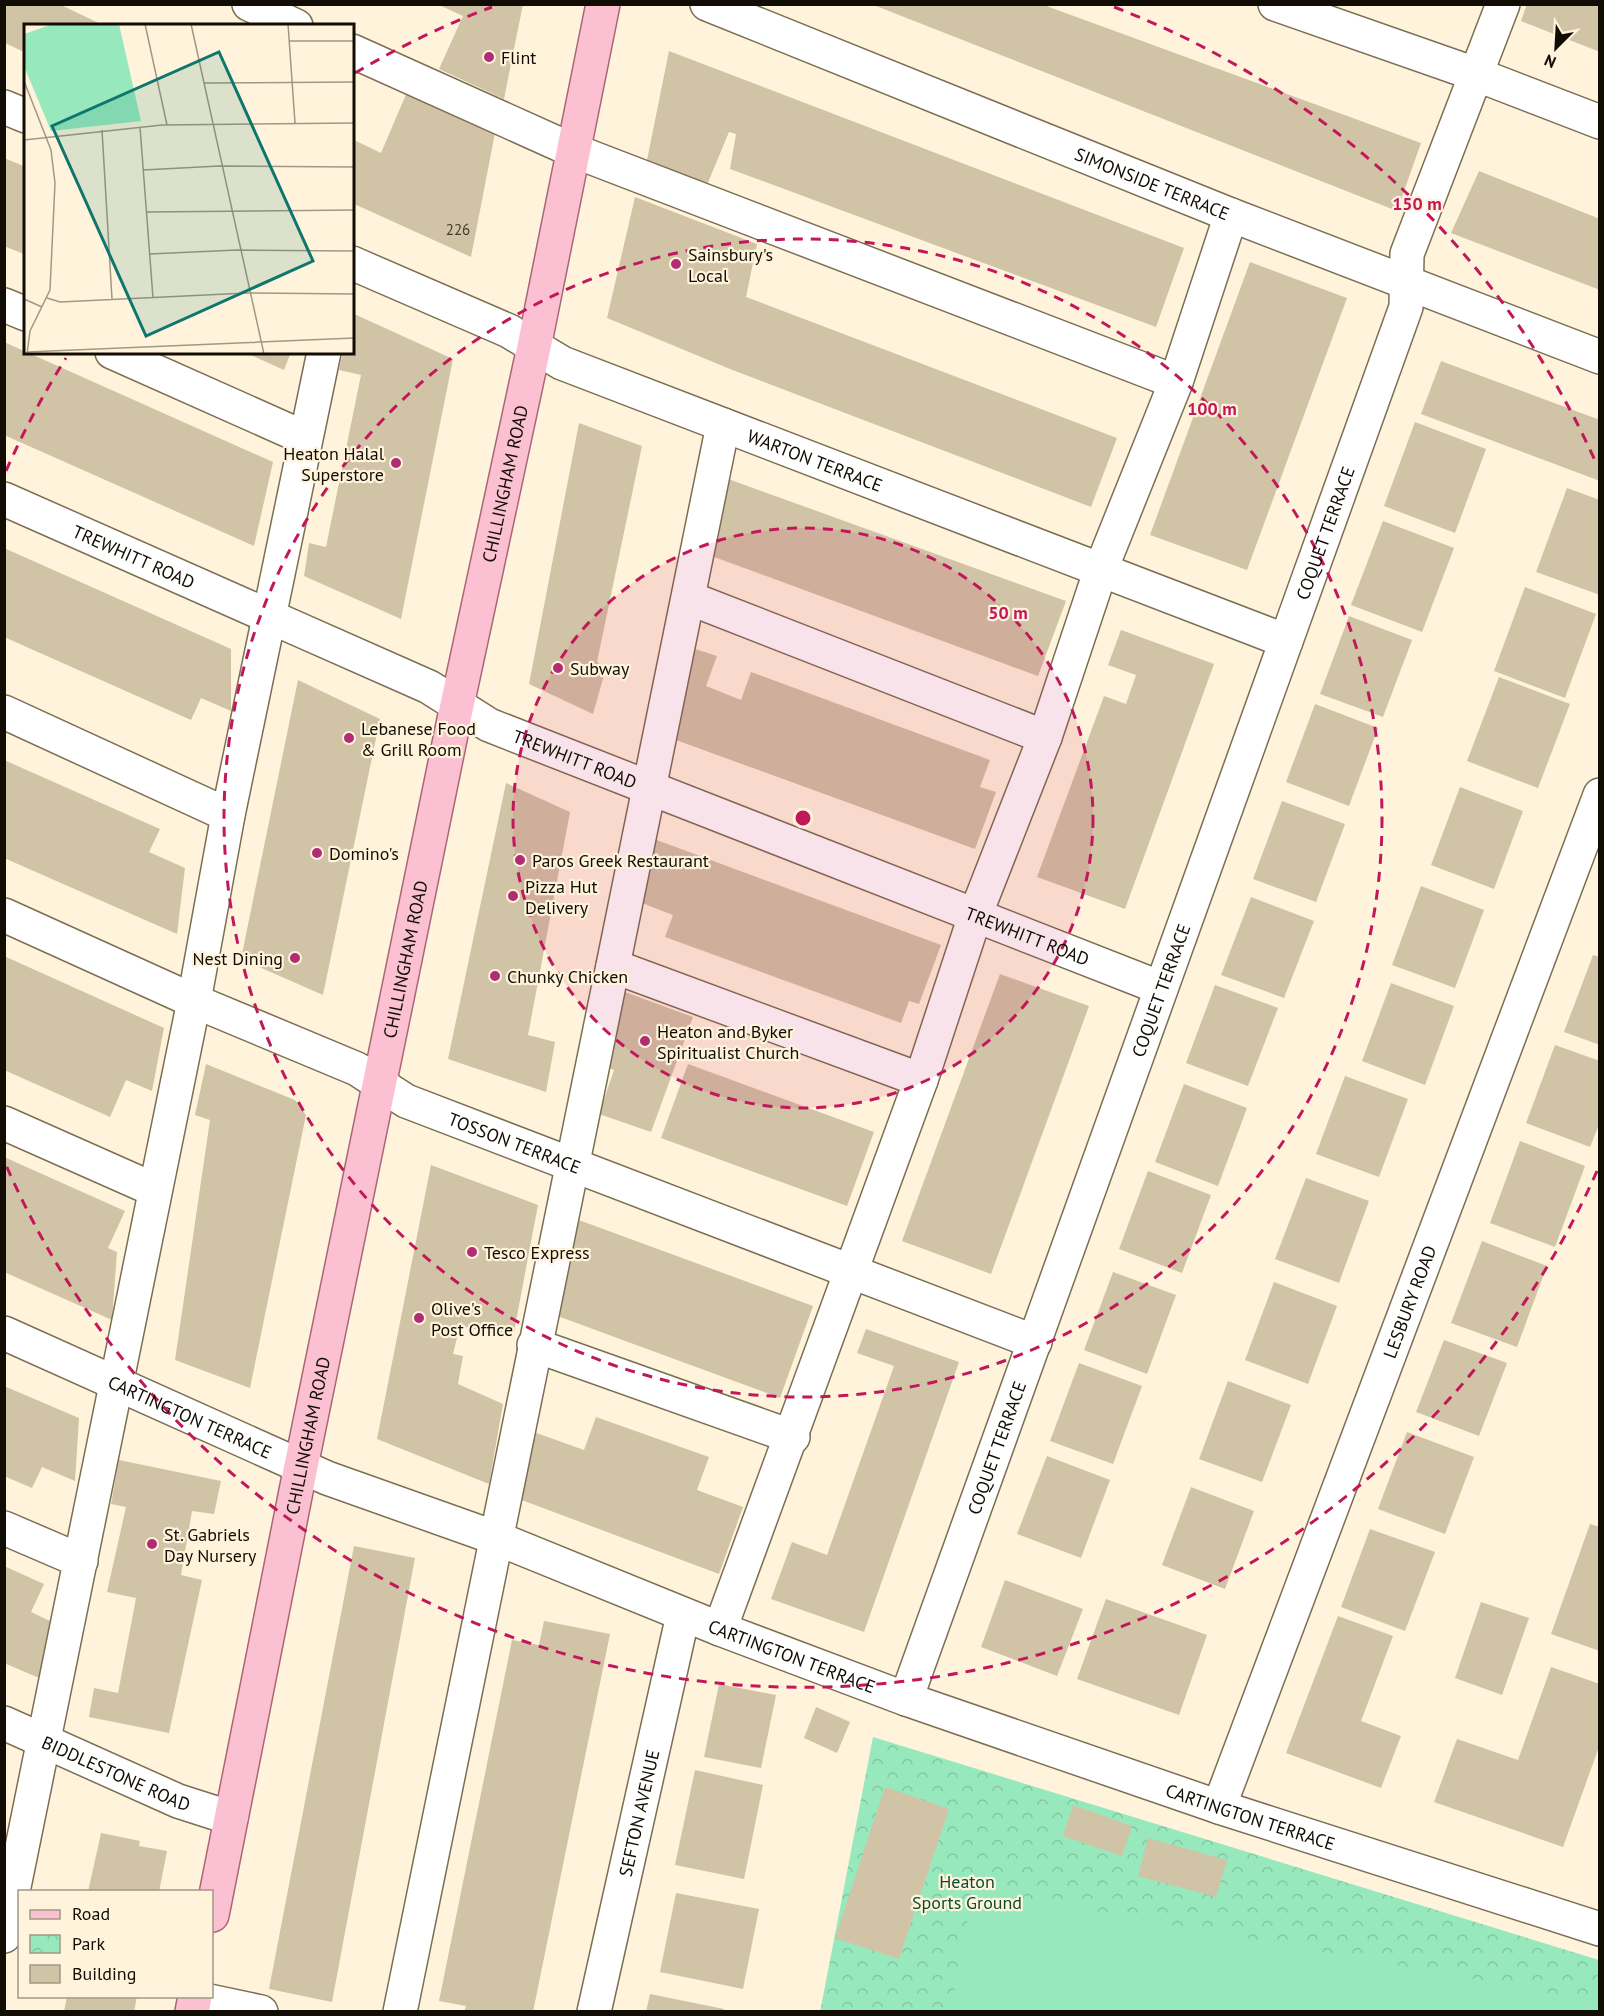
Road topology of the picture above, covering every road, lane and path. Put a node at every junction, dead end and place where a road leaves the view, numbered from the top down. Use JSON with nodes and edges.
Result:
{"nodes":[{"id":1,"x":249,"y":4,"type":"edge"},
{"id":2,"x":603,"y":4,"type":"edge"},
{"id":3,"x":707,"y":4,"type":"edge"},
{"id":4,"x":1275,"y":4,"type":"edge"},
{"id":5,"x":1503,"y":4,"type":"edge"},
{"id":6,"x":292,"y":24,"type":"edge"},
{"id":7,"x":354,"y":52,"type":"edge"},
{"id":8,"x":1478,"y":75,"type":"junction"},
{"id":9,"x":4,"y":107,"type":"edge"},
{"id":10,"x":24,"y":116,"type":"edge"},
{"id":11,"x":1599,"y":122,"type":"edge"},
{"id":12,"x":572,"y":150,"type":"junction"},
{"id":13,"x":1231,"y":215,"type":"junction"},
{"id":14,"x":354,"y":263,"type":"edge"},
{"id":15,"x":1408,"y":281,"type":"junction"},
{"id":16,"x":4,"y":305,"type":"edge"},
{"id":17,"x":24,"y":313,"type":"edge"},
{"id":18,"x":534,"y":347,"type":"junction"},
{"id":19,"x":116,"y":354,"type":"edge"},
{"id":20,"x":324,"y":354,"type":"edge"},
{"id":21,"x":1599,"y":357,"type":"edge"},
{"id":22,"x":1176,"y":382,"type":"junction"},
{"id":23,"x":723,"y":425,"type":"junction"},
{"id":24,"x":305,"y":438,"type":"junction"},
{"id":25,"x":4,"y":499,"type":"edge"},
{"id":26,"x":1101,"y":569,"type":"junction"},
{"id":27,"x":689,"y":598,"type":"junction"},
{"id":28,"x":271,"y":617,"type":"junction"},
{"id":29,"x":1286,"y":641,"type":"junction"},
{"id":30,"x":457,"y":705,"type":"junction"},
{"id":31,"x":4,"y":712,"type":"edge"},
{"id":32,"x":1045,"y":737,"type":"junction"},
{"id":33,"x":650,"y":788,"type":"junction"},
{"id":34,"x":1599,"y":795,"type":"edge"},
{"id":35,"x":228,"y":815,"type":"junction"},
{"id":36,"x":976,"y":913,"type":"junction"},
{"id":37,"x":4,"y":915,"type":"edge"},
{"id":38,"x":613,"y":966,"type":"junction"},
{"id":39,"x":1161,"y":988,"type":"junction"},
{"id":40,"x":194,"y":1001,"type":"junction"},
{"id":41,"x":921,"y":1080,"type":"junction"},
{"id":42,"x":381,"y":1084,"type":"junction"},
{"id":43,"x":4,"y":1123,"type":"edge"},
{"id":44,"x":571,"y":1163,"type":"junction"},
{"id":45,"x":155,"y":1190,"type":"junction"},
{"id":46,"x":852,"y":1273,"type":"junction"},
{"id":47,"x":4,"y":1333,"type":"edge"},
{"id":48,"x":1035,"y":1342,"type":"junction"},
{"id":49,"x":534,"y":1345,"type":"junction"},
{"id":50,"x":117,"y":1384,"type":"junction"},
{"id":51,"x":793,"y":1437,"type":"junction"},
{"id":52,"x":301,"y":1466,"type":"junction"},
{"id":53,"x":4,"y":1528,"type":"edge"},
{"id":54,"x":496,"y":1538,"type":"junction"},
{"id":55,"x":81,"y":1561,"type":"junction"},
{"id":56,"x":683,"y":1615,"type":"junction"},
{"id":57,"x":720,"y":1629,"type":"junction"},
{"id":58,"x":906,"y":1699,"type":"junction"},
{"id":59,"x":4,"y":1723,"type":"edge"},
{"id":60,"x":45,"y":1741,"type":"junction"},
{"id":61,"x":1219,"y":1807,"type":"junction"},
{"id":62,"x":231,"y":1818,"type":"junction"},
{"id":63,"x":213,"y":1910,"type":"edge"},
{"id":64,"x":1599,"y":1929,"type":"edge"},
{"id":65,"x":4,"y":1936,"type":"edge"},
{"id":66,"x":194,"y":2002,"type":"edge"},
{"id":67,"x":261,"y":2012,"type":"edge"},
{"id":68,"x":400,"y":2012,"type":"edge"},
{"id":69,"x":594,"y":2012,"type":"edge"}],
"edges":[{"from":1,"to":6,"type":"street"},
{"from":2,"to":12,"type":"main road","name":"CHILLINGHAM ROAD"},
{"from":3,"to":13,"type":"street","name":"SIMONSIDE TERRACE"},
{"from":4,"to":8,"type":"street"},
{"from":5,"to":8,"type":"street","name":"COQUET TERRACE"},
{"from":7,"to":12,"type":"street"},
{"from":8,"to":11,"type":"street"},
{"from":8,"to":15,"type":"street","name":"COQUET TERRACE"},
{"from":9,"to":10,"type":"street"},
{"from":12,"to":18,"type":"main road","name":"CHILLINGHAM ROAD"},
{"from":12,"to":22,"type":"street"},
{"from":13,"to":15,"type":"street","name":"SIMONSIDE TERRACE"},
{"from":13,"to":22,"type":"street"},
{"from":14,"to":18,"type":"street","name":"WARTON TERRACE"},
{"from":15,"to":21,"type":"street","name":"SIMONSIDE TERRACE"},
{"from":15,"to":29,"type":"street","name":"COQUET TERRACE"},
{"from":16,"to":17,"type":"street"},
{"from":18,"to":23,"type":"street","name":"WARTON TERRACE"},
{"from":18,"to":30,"type":"main road","name":"CHILLINGHAM ROAD"},
{"from":19,"to":24,"type":"street"},
{"from":20,"to":24,"type":"street"},
{"from":22,"to":26,"type":"street"},
{"from":23,"to":26,"type":"street","name":"WARTON TERRACE"},
{"from":23,"to":27,"type":"street"},
{"from":24,"to":28,"type":"street"},
{"from":25,"to":28,"type":"street","name":"TREWHITT ROAD"},
{"from":26,"to":29,"type":"street","name":"WARTON TERRACE"},
{"from":26,"to":32,"type":"street"},
{"from":27,"to":32,"type":"street"},
{"from":27,"to":33,"type":"street"},
{"from":28,"to":30,"type":"street","name":"TREWHITT ROAD"},
{"from":28,"to":35,"type":"street"},
{"from":29,"to":39,"type":"street","name":"COQUET TERRACE"},
{"from":30,"to":33,"type":"street","name":"TREWHITT ROAD"},
{"from":30,"to":42,"type":"main road","name":"CHILLINGHAM ROAD"},
{"from":31,"to":35,"type":"street"},
{"from":32,"to":36,"type":"street"},
{"from":33,"to":36,"type":"street","name":"TREWHITT ROAD"},
{"from":33,"to":38,"type":"street"},
{"from":34,"to":61,"type":"street","name":"LESBURY ROAD"},
{"from":35,"to":40,"type":"street"},
{"from":36,"to":39,"type":"street","name":"TREWHITT ROAD"},
{"from":36,"to":41,"type":"street"},
{"from":37,"to":40,"type":"street","name":"TOSSON TERRACE"},
{"from":38,"to":41,"type":"street"},
{"from":38,"to":44,"type":"street"},
{"from":39,"to":48,"type":"street","name":"COQUET TERRACE"},
{"from":40,"to":42,"type":"street","name":"TOSSON TERRACE"},
{"from":40,"to":45,"type":"street"},
{"from":41,"to":46,"type":"street"},
{"from":42,"to":44,"type":"street","name":"TOSSON TERRACE"},
{"from":42,"to":52,"type":"main road","name":"CHILLINGHAM ROAD"},
{"from":43,"to":45,"type":"street"},
{"from":44,"to":46,"type":"street","name":"TOSSON TERRACE"},
{"from":44,"to":49,"type":"street"},
{"from":45,"to":50,"type":"street"},
{"from":46,"to":48,"type":"street","name":"TOSSON TERRACE"},
{"from":46,"to":51,"type":"street"},
{"from":47,"to":50,"type":"street","name":"CARTINGTON TERRACE"},
{"from":48,"to":58,"type":"street","name":"COQUET TERRACE"},
{"from":49,"to":51,"type":"street"},
{"from":49,"to":54,"type":"street"},
{"from":50,"to":52,"type":"street","name":"CARTINGTON TERRACE"},
{"from":50,"to":55,"type":"street"},
{"from":51,"to":57,"type":"street"},
{"from":52,"to":54,"type":"street","name":"CARTINGTON TERRACE"},
{"from":52,"to":62,"type":"main road","name":"CHILLINGHAM ROAD"},
{"from":53,"to":55,"type":"street"},
{"from":54,"to":56,"type":"street","name":"CARTINGTON TERRACE"},
{"from":54,"to":68,"type":"street"},
{"from":55,"to":60,"type":"street"},
{"from":56,"to":57,"type":"street","name":"CARTINGTON TERRACE"},
{"from":56,"to":69,"type":"street","name":"SEFTON AVENUE"},
{"from":57,"to":58,"type":"street","name":"CARTINGTON TERRACE"},
{"from":58,"to":61,"type":"street","name":"CARTINGTON TERRACE"},
{"from":59,"to":60,"type":"street","name":"BIDDLESTONE ROAD"},
{"from":60,"to":62,"type":"street","name":"BIDDLESTONE ROAD"},
{"from":60,"to":65,"type":"street"},
{"from":61,"to":64,"type":"street","name":"CARTINGTON TERRACE"},
{"from":62,"to":63,"type":"main road","name":"CHILLINGHAM ROAD"},
{"from":66,"to":67,"type":"street"}]}
